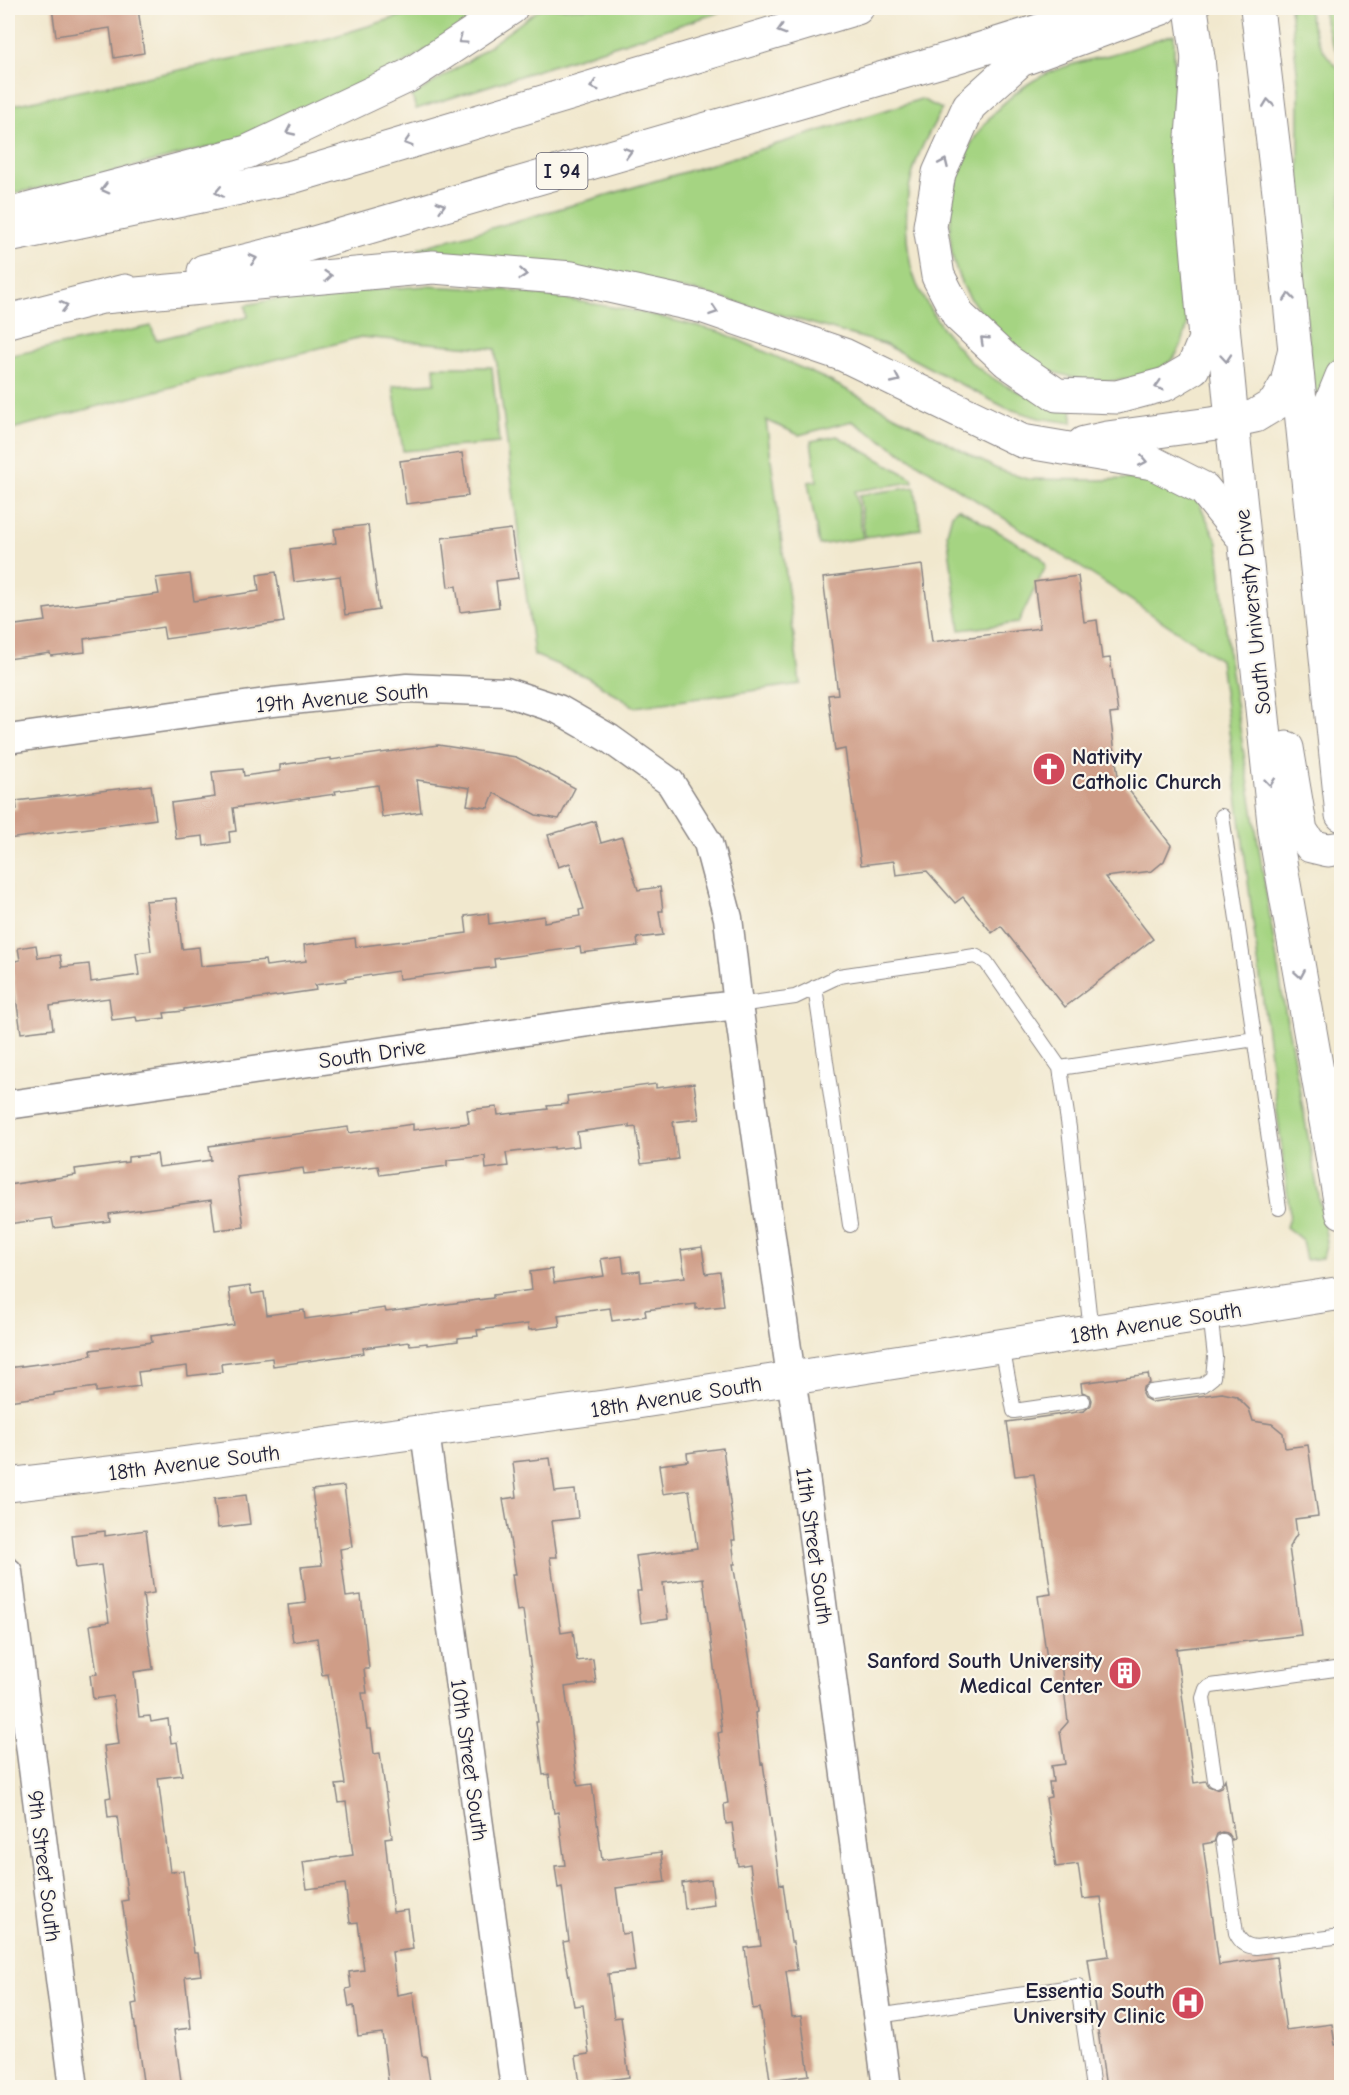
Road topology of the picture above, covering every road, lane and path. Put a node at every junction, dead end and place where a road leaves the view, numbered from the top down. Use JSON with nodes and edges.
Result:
{"nodes":[{"id":1,"x":511,"y":8,"type":"edge"},
{"id":2,"x":857,"y":8,"type":"edge"},
{"id":3,"x":1112,"y":8,"type":"edge"},
{"id":4,"x":1191,"y":8,"type":"edge"},
{"id":5,"x":1257,"y":8,"type":"edge"},
{"id":6,"x":1154,"y":10,"type":"edge"},
{"id":7,"x":1198,"y":58,"type":"junction"},
{"id":8,"x":8,"y":215,"type":"edge"},
{"id":9,"x":8,"y":236,"type":"edge"},
{"id":10,"x":103,"y":297,"type":"junction"},
{"id":11,"x":8,"y":321,"type":"edge"},
{"id":12,"x":1295,"y":348,"type":"junction"},
{"id":13,"x":1341,"y":376,"type":"edge"},
{"id":14,"x":1232,"y":422,"type":"junction"},
{"id":15,"x":1065,"y":447,"type":"junction"},
{"id":16,"x":1245,"y":540,"type":"junction"},
{"id":17,"x":1319,"y":587,"type":"junction"},
{"id":18,"x":1334,"y":667,"type":"edge"},
{"id":19,"x":8,"y":739,"type":"edge"},
{"id":20,"x":1341,"y":815,"type":"edge"},
{"id":21,"x":1222,"y":816,"type":"dead end"},
{"id":22,"x":1341,"y":848,"type":"edge"},
{"id":23,"x":815,"y":987,"type":"junction"},
{"id":24,"x":738,"y":1005,"type":"junction"},
{"id":25,"x":1255,"y":1039,"type":"junction"},
{"id":26,"x":1060,"y":1068,"type":"junction"},
{"id":27,"x":8,"y":1106,"type":"edge"},
{"id":28,"x":1279,"y":1209,"type":"dead end"},
{"id":29,"x":1341,"y":1212,"type":"edge"},
{"id":30,"x":850,"y":1225,"type":"dead end"},
{"id":31,"x":1341,"y":1293,"type":"edge"},
{"id":32,"x":1210,"y":1313,"type":"junction"},
{"id":33,"x":1091,"y":1332,"type":"junction"},
{"id":34,"x":1002,"y":1346,"type":"junction"},
{"id":35,"x":792,"y":1378,"type":"junction"},
{"id":36,"x":1151,"y":1392,"type":"dead end"},
{"id":37,"x":1083,"y":1401,"type":"dead end"},
{"id":38,"x":425,"y":1432,"type":"junction"},
{"id":39,"x":8,"y":1485,"type":"edge"},
{"id":40,"x":8,"y":1572,"type":"edge"},
{"id":41,"x":1341,"y":1668,"type":"edge"},
{"id":42,"x":1215,"y":1780,"type":"dead end"},
{"id":43,"x":1223,"y":1841,"type":"dead end"},
{"id":44,"x":1341,"y":1936,"type":"edge"},
{"id":45,"x":878,"y":2016,"type":"junction"},
{"id":46,"x":74,"y":2088,"type":"edge"},
{"id":47,"x":515,"y":2088,"type":"edge"},
{"id":48,"x":887,"y":2088,"type":"edge"},
{"id":49,"x":1093,"y":2088,"type":"edge"}],
"edges":[{"from":1,"to":8,"type":"main road","one_way":true},
{"from":2,"to":9,"type":"main road","one_way":true},
{"from":10,"to":3,"type":"main road","number":"I 94","one_way":true},
{"from":4,"to":7,"type":"main road","name":"South University Drive"},
{"from":12,"to":5,"type":"main road","one_way":true},
{"from":7,"to":6,"type":"main road","one_way":true},
{"from":7,"to":14,"type":"main road","name":"South University Drive","one_way":true},
{"from":11,"to":10,"type":"main road","number":"I 94","one_way":true},
{"from":10,"to":15,"type":"main road","one_way":true},
{"from":12,"to":14,"type":"main road"},
{"from":12,"to":17,"type":"main road"},
{"from":13,"to":17,"type":"main road"},
{"from":14,"to":15,"type":"main road"},
{"from":14,"to":16,"type":"main road","name":"South University Drive"},
{"from":15,"to":16,"type":"main road","one_way":true},
{"from":16,"to":22,"type":"main road"},
{"from":16,"to":29,"type":"main road","name":"South University Drive","one_way":true},
{"from":17,"to":18,"type":"main road"},
{"from":18,"to":20,"type":"main road"},
{"from":19,"to":24,"type":"street","name":"19th Avenue South"},
{"from":21,"to":25,"type":"lane"},
{"from":23,"to":24,"type":"lane"},
{"from":23,"to":26,"type":"lane"},
{"from":23,"to":30,"type":"lane"},
{"from":24,"to":27,"type":"street","name":"South Drive"},
{"from":24,"to":35,"type":"street","name":"11th Street South"},
{"from":25,"to":26,"type":"lane"},
{"from":25,"to":28,"type":"lane"},
{"from":26,"to":33,"type":"lane"},
{"from":31,"to":32,"type":"main road","name":"18th Avenue South"},
{"from":32,"to":33,"type":"main road","name":"18th Avenue South"},
{"from":32,"to":36,"type":"lane"},
{"from":33,"to":34,"type":"main road","name":"18th Avenue South"},
{"from":34,"to":35,"type":"main road","name":"18th Avenue South"},
{"from":34,"to":37,"type":"lane"},
{"from":35,"to":38,"type":"main road","name":"18th Avenue South"},
{"from":35,"to":45,"type":"street","name":"11th Street South"},
{"from":38,"to":39,"type":"main road","name":"18th Avenue South"},
{"from":38,"to":47,"type":"street","name":"10th Street South"},
{"from":40,"to":46,"type":"street","name":"9th Street South"},
{"from":41,"to":42,"type":"lane"},
{"from":43,"to":44,"type":"lane"},
{"from":45,"to":48,"type":"street","name":"11th Street South"},
{"from":45,"to":49,"type":"lane"}]}
